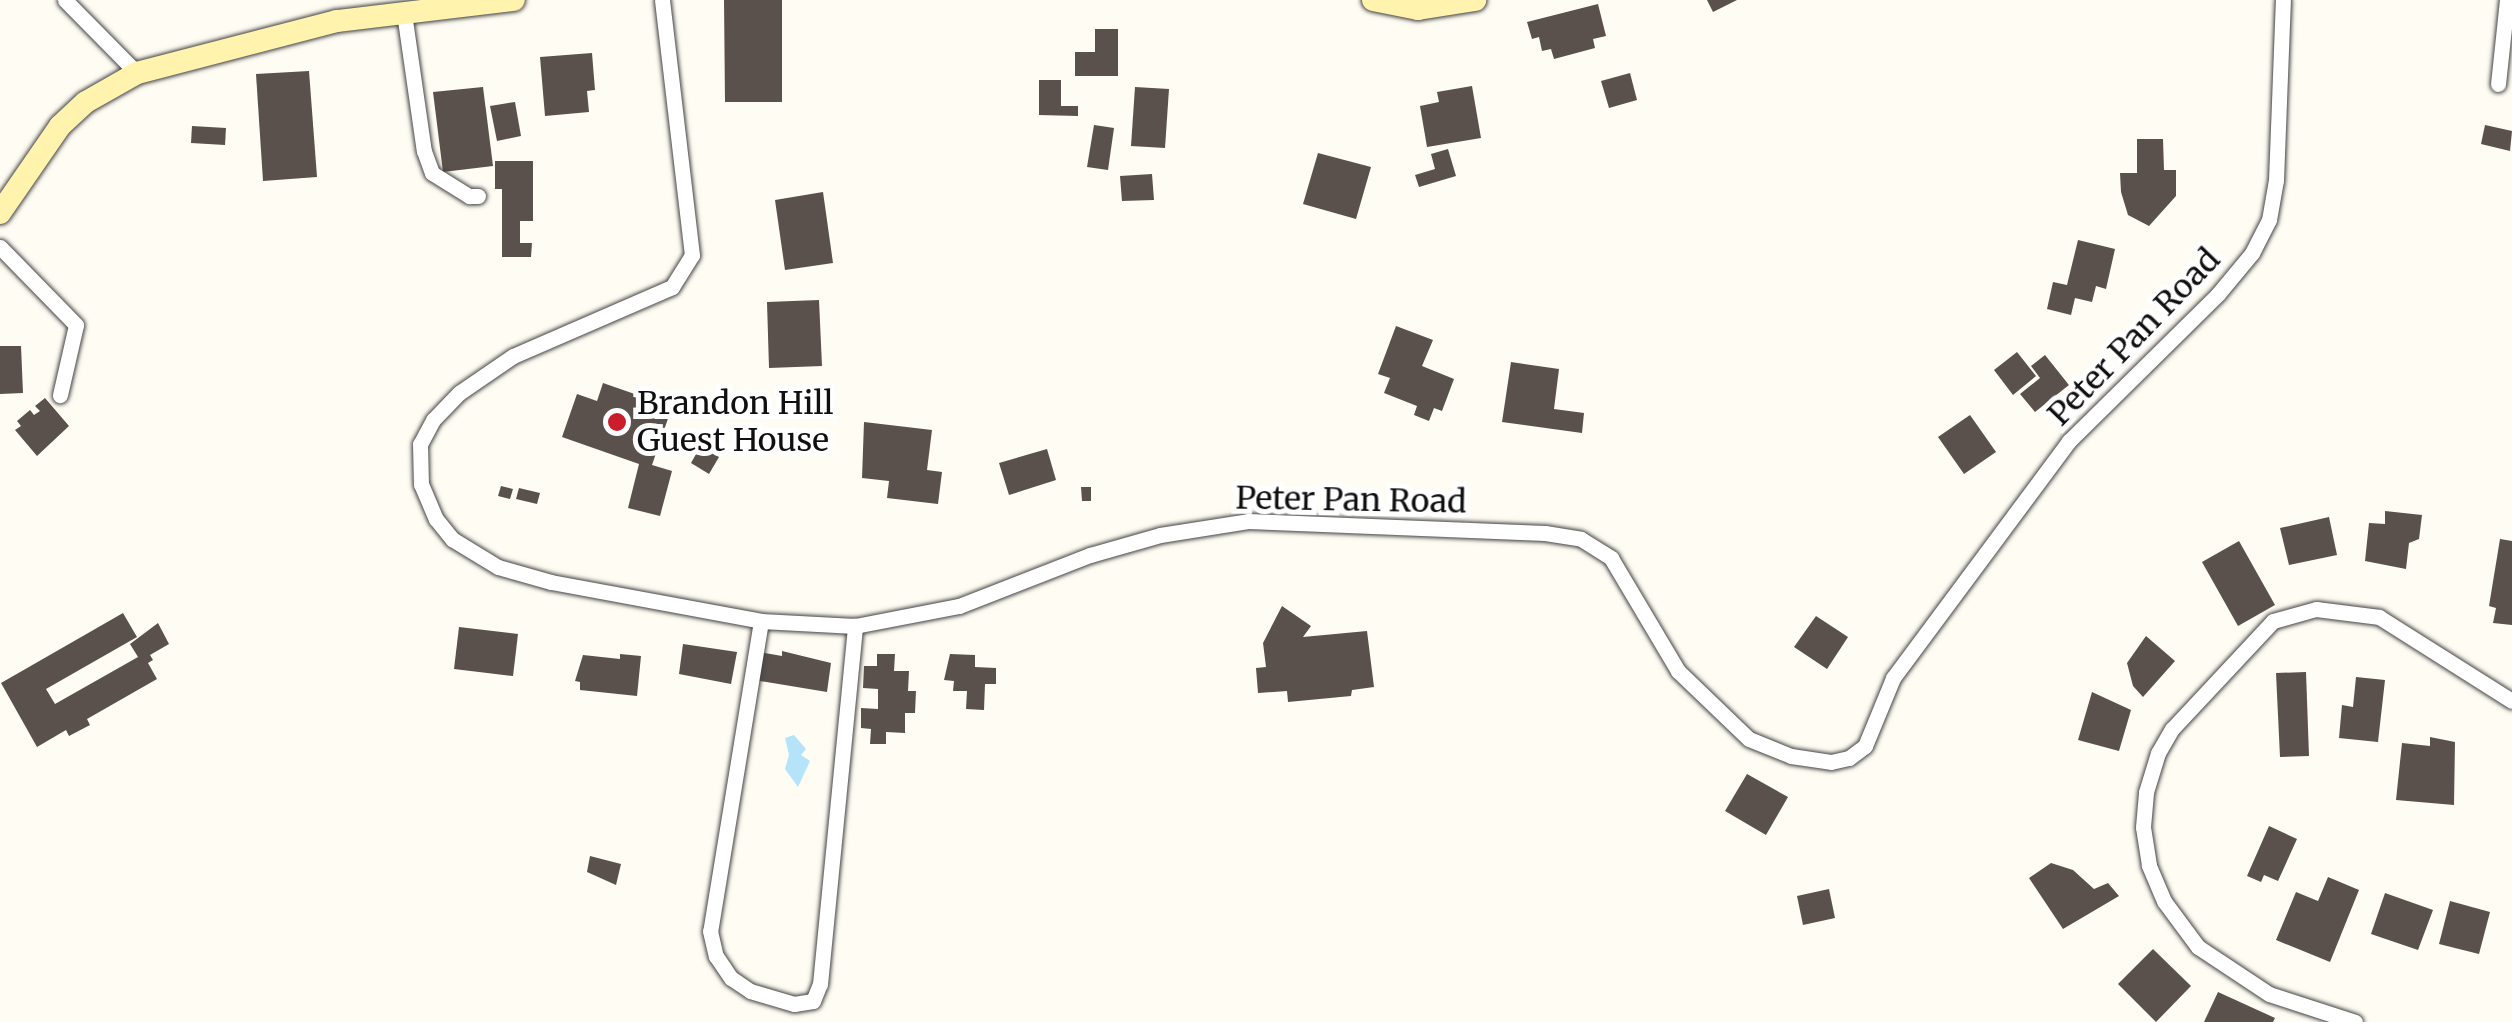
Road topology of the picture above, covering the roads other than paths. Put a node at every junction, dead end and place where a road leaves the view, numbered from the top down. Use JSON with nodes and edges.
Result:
{"nodes":[{"id":1,"x":65,"y":0,"type":"edge"},
{"id":2,"x":514,"y":0,"type":"edge"},
{"id":3,"x":662,"y":0,"type":"edge"},
{"id":4,"x":1372,"y":0,"type":"edge"},
{"id":5,"x":1474,"y":0,"type":"edge"},
{"id":6,"x":2283,"y":0,"type":"edge"},
{"id":7,"x":2508,"y":0,"type":"edge"},
{"id":8,"x":404,"y":13,"type":"junction"},
{"id":9,"x":137,"y":73,"type":"junction"},
{"id":10,"x":2498,"y":84,"type":"dead end"},
{"id":11,"x":478,"y":196,"type":"dead end"},
{"id":12,"x":0,"y":213,"type":"edge"},
{"id":13,"x":0,"y":247,"type":"edge"},
{"id":14,"x":60,"y":394,"type":"dead end"},
{"id":15,"x":761,"y":620,"type":"junction"},
{"id":16,"x":855,"y":626,"type":"junction"},
{"id":17,"x":2512,"y":701,"type":"edge"},
{"id":18,"x":2355,"y":1022,"type":"edge"}],
"edges":[{"from":1,"to":9,"type":"street"},
{"from":2,"to":8,"type":"street"},
{"from":3,"to":15,"type":"street","name":"Peter Pan Road"},
{"from":4,"to":5,"type":"street"},
{"from":6,"to":16,"type":"street","name":"Peter Pan Road"},
{"from":7,"to":10,"type":"street"},
{"from":8,"to":9,"type":"street"},
{"from":8,"to":11,"type":"street"},
{"from":9,"to":12,"type":"street"},
{"from":13,"to":14,"type":"street"},
{"from":15,"to":16,"type":"street","name":"Peter Pan Road"},
{"from":15,"to":16,"type":"street"},
{"from":17,"to":18,"type":"street"}]}
